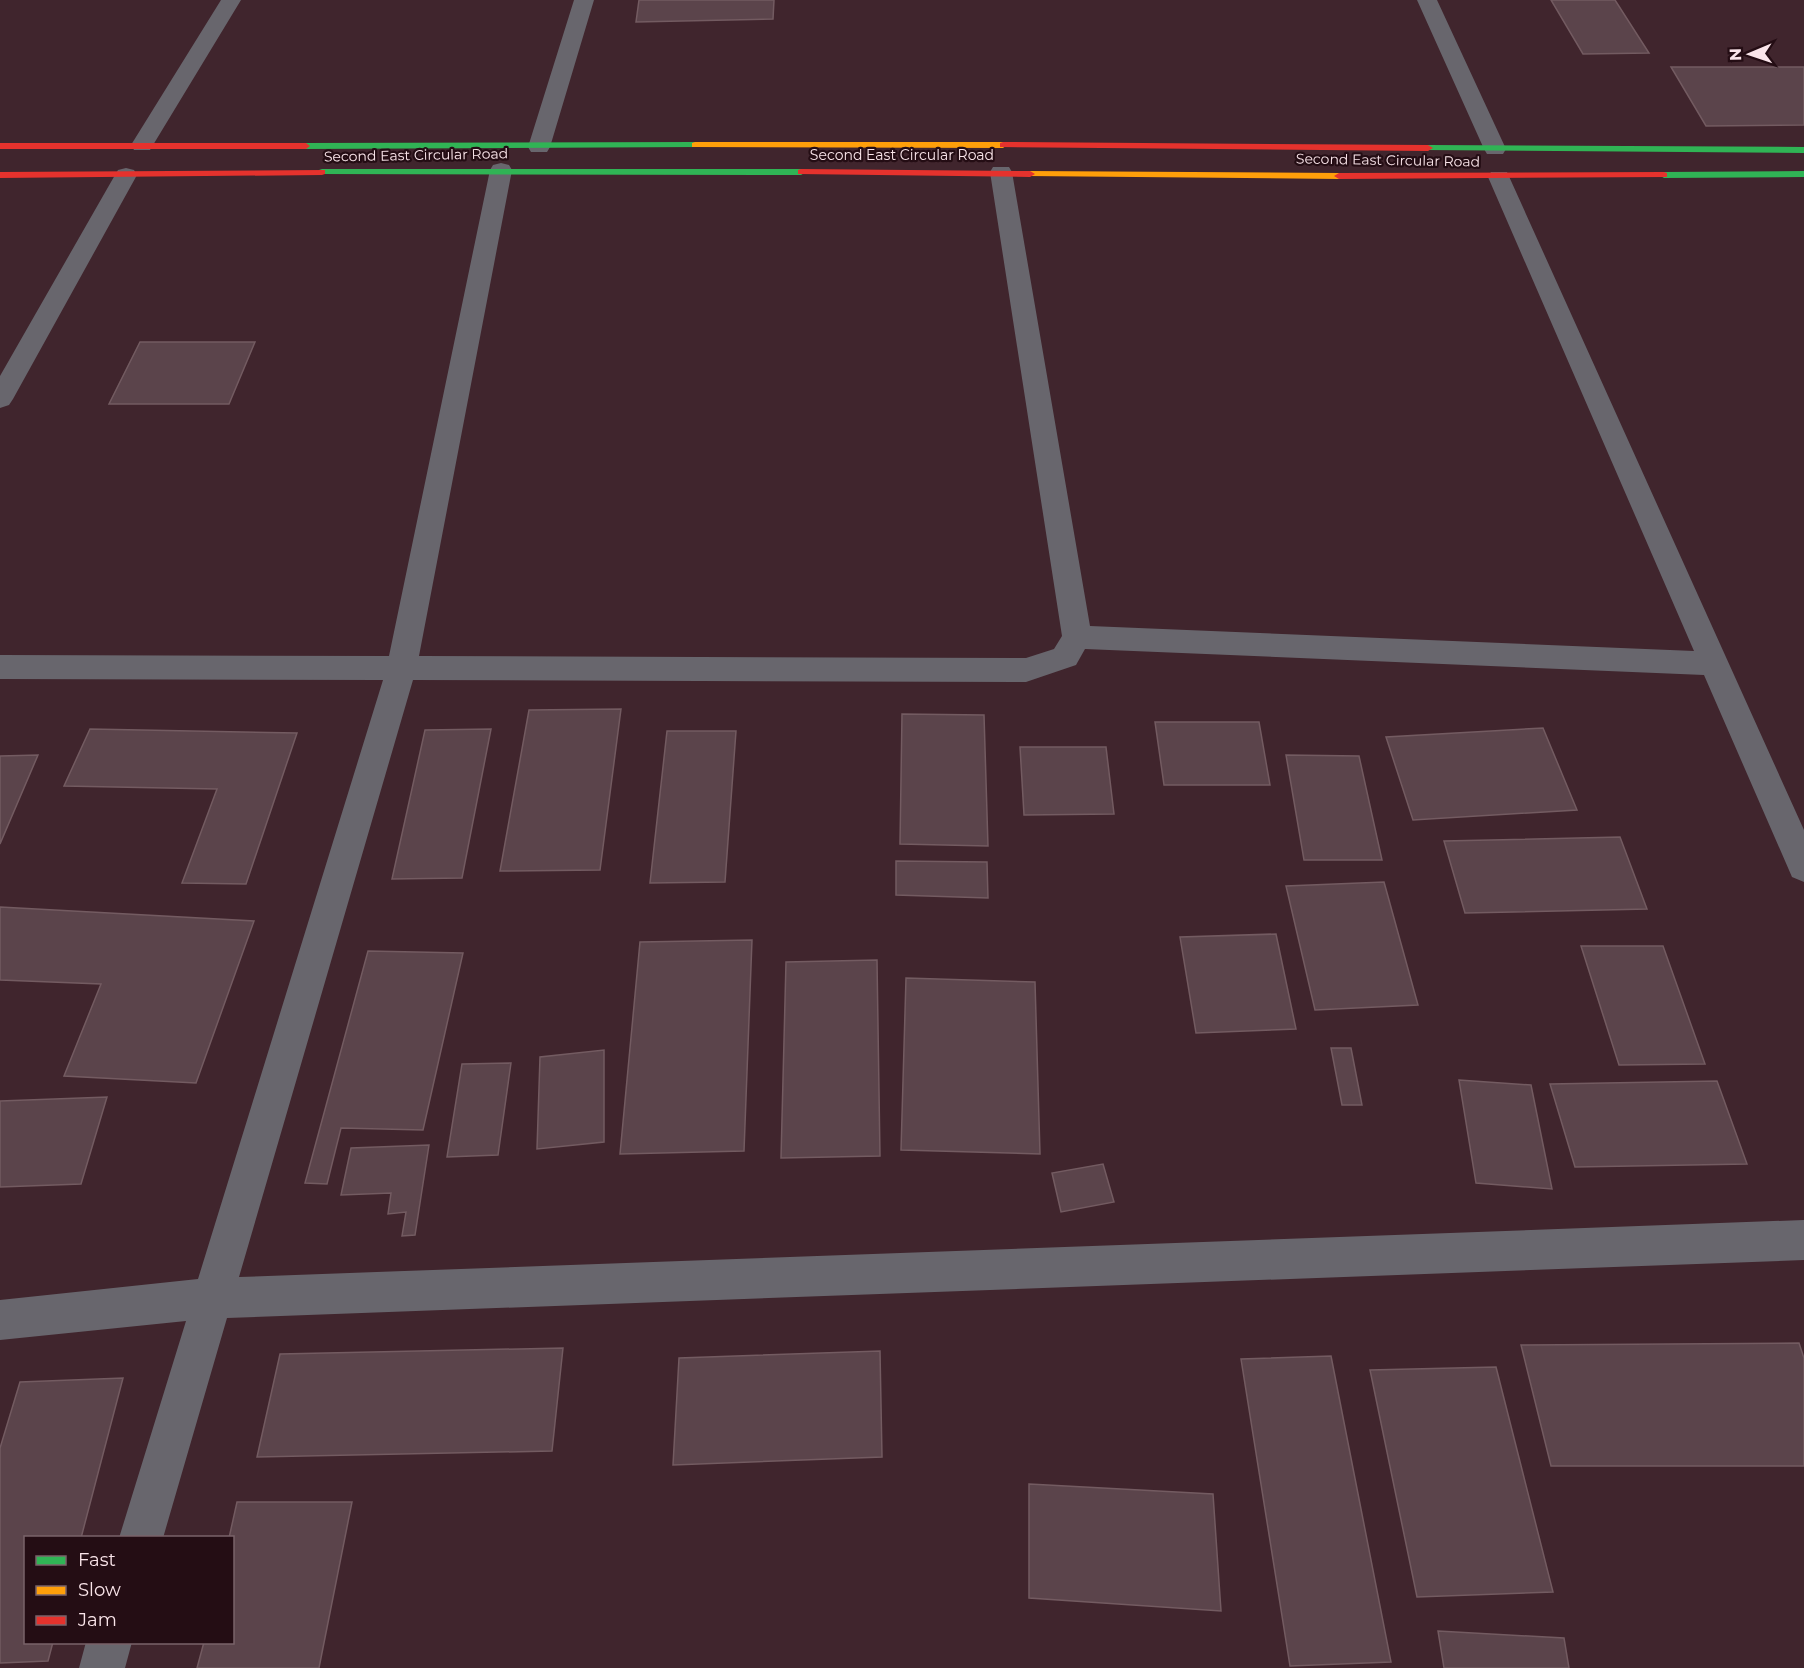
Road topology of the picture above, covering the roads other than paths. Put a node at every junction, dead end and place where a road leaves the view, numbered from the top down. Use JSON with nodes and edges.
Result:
{"nodes":[{"id":1,"x":231,"y":0,"type":"edge"},
{"id":2,"x":584,"y":0,"type":"edge"},
{"id":3,"x":1427,"y":0,"type":"edge"},
{"id":4,"x":142,"y":145,"type":"junction"},
{"id":5,"x":0,"y":146,"type":"edge"},
{"id":6,"x":539,"y":147,"type":"junction"},
{"id":7,"x":1495,"y":149,"type":"junction"},
{"id":8,"x":1804,"y":150,"type":"edge"},
{"id":9,"x":501,"y":170,"type":"junction"},
{"id":10,"x":1001,"y":172,"type":"junction"},
{"id":11,"x":1804,"y":174,"type":"edge"},
{"id":12,"x":0,"y":175,"type":"edge"},
{"id":13,"x":126,"y":175,"type":"junction"},
{"id":14,"x":1499,"y":177,"type":"junction"},
{"id":15,"x":0,"y":399,"type":"edge"},
{"id":16,"x":1077,"y":637,"type":"junction"},
{"id":17,"x":1714,"y":664,"type":"junction"},
{"id":18,"x":402,"y":666,"type":"junction"},
{"id":19,"x":0,"y":667,"type":"edge"},
{"id":20,"x":1804,"y":867,"type":"edge"},
{"id":21,"x":1804,"y":1240,"type":"edge"},
{"id":22,"x":213,"y":1298,"type":"junction"},
{"id":23,"x":0,"y":1320,"type":"edge"},
{"id":24,"x":142,"y":1536,"type":"edge"},
{"id":25,"x":109,"y":1644,"type":"edge"},
{"id":26,"x":102,"y":1668,"type":"edge"}],
"edges":[{"from":1,"to":4,"type":"street"},
{"from":2,"to":6,"type":"street"},
{"from":3,"to":7,"type":"street"},
{"from":4,"to":5,"type":"main road","name":"Second East Circular Road"},
{"from":4,"to":6,"type":"main road","name":"Second East Circular Road"},
{"from":6,"to":7,"type":"main road","name":"Second East Circular Road"},
{"from":7,"to":8,"type":"main road","name":"Second East Circular Road"},
{"from":9,"to":10,"type":"main road","name":"Second East Circular Road"},
{"from":9,"to":13,"type":"main road","name":"Second East Circular Road"},
{"from":9,"to":18,"type":"street"},
{"from":10,"to":14,"type":"main road","name":"Second East Circular Road"},
{"from":10,"to":16,"type":"street"},
{"from":11,"to":14,"type":"main road","name":"Second East Circular Road"},
{"from":12,"to":13,"type":"main road","name":"Second East Circular Road"},
{"from":13,"to":15,"type":"street"},
{"from":14,"to":17,"type":"street"},
{"from":16,"to":17,"type":"street"},
{"from":16,"to":18,"type":"street"},
{"from":17,"to":20,"type":"street"},
{"from":18,"to":19,"type":"street"},
{"from":18,"to":22,"type":"street"},
{"from":21,"to":22,"type":"street"},
{"from":22,"to":23,"type":"street"},
{"from":22,"to":24,"type":"street"},
{"from":25,"to":26,"type":"street"}]}
